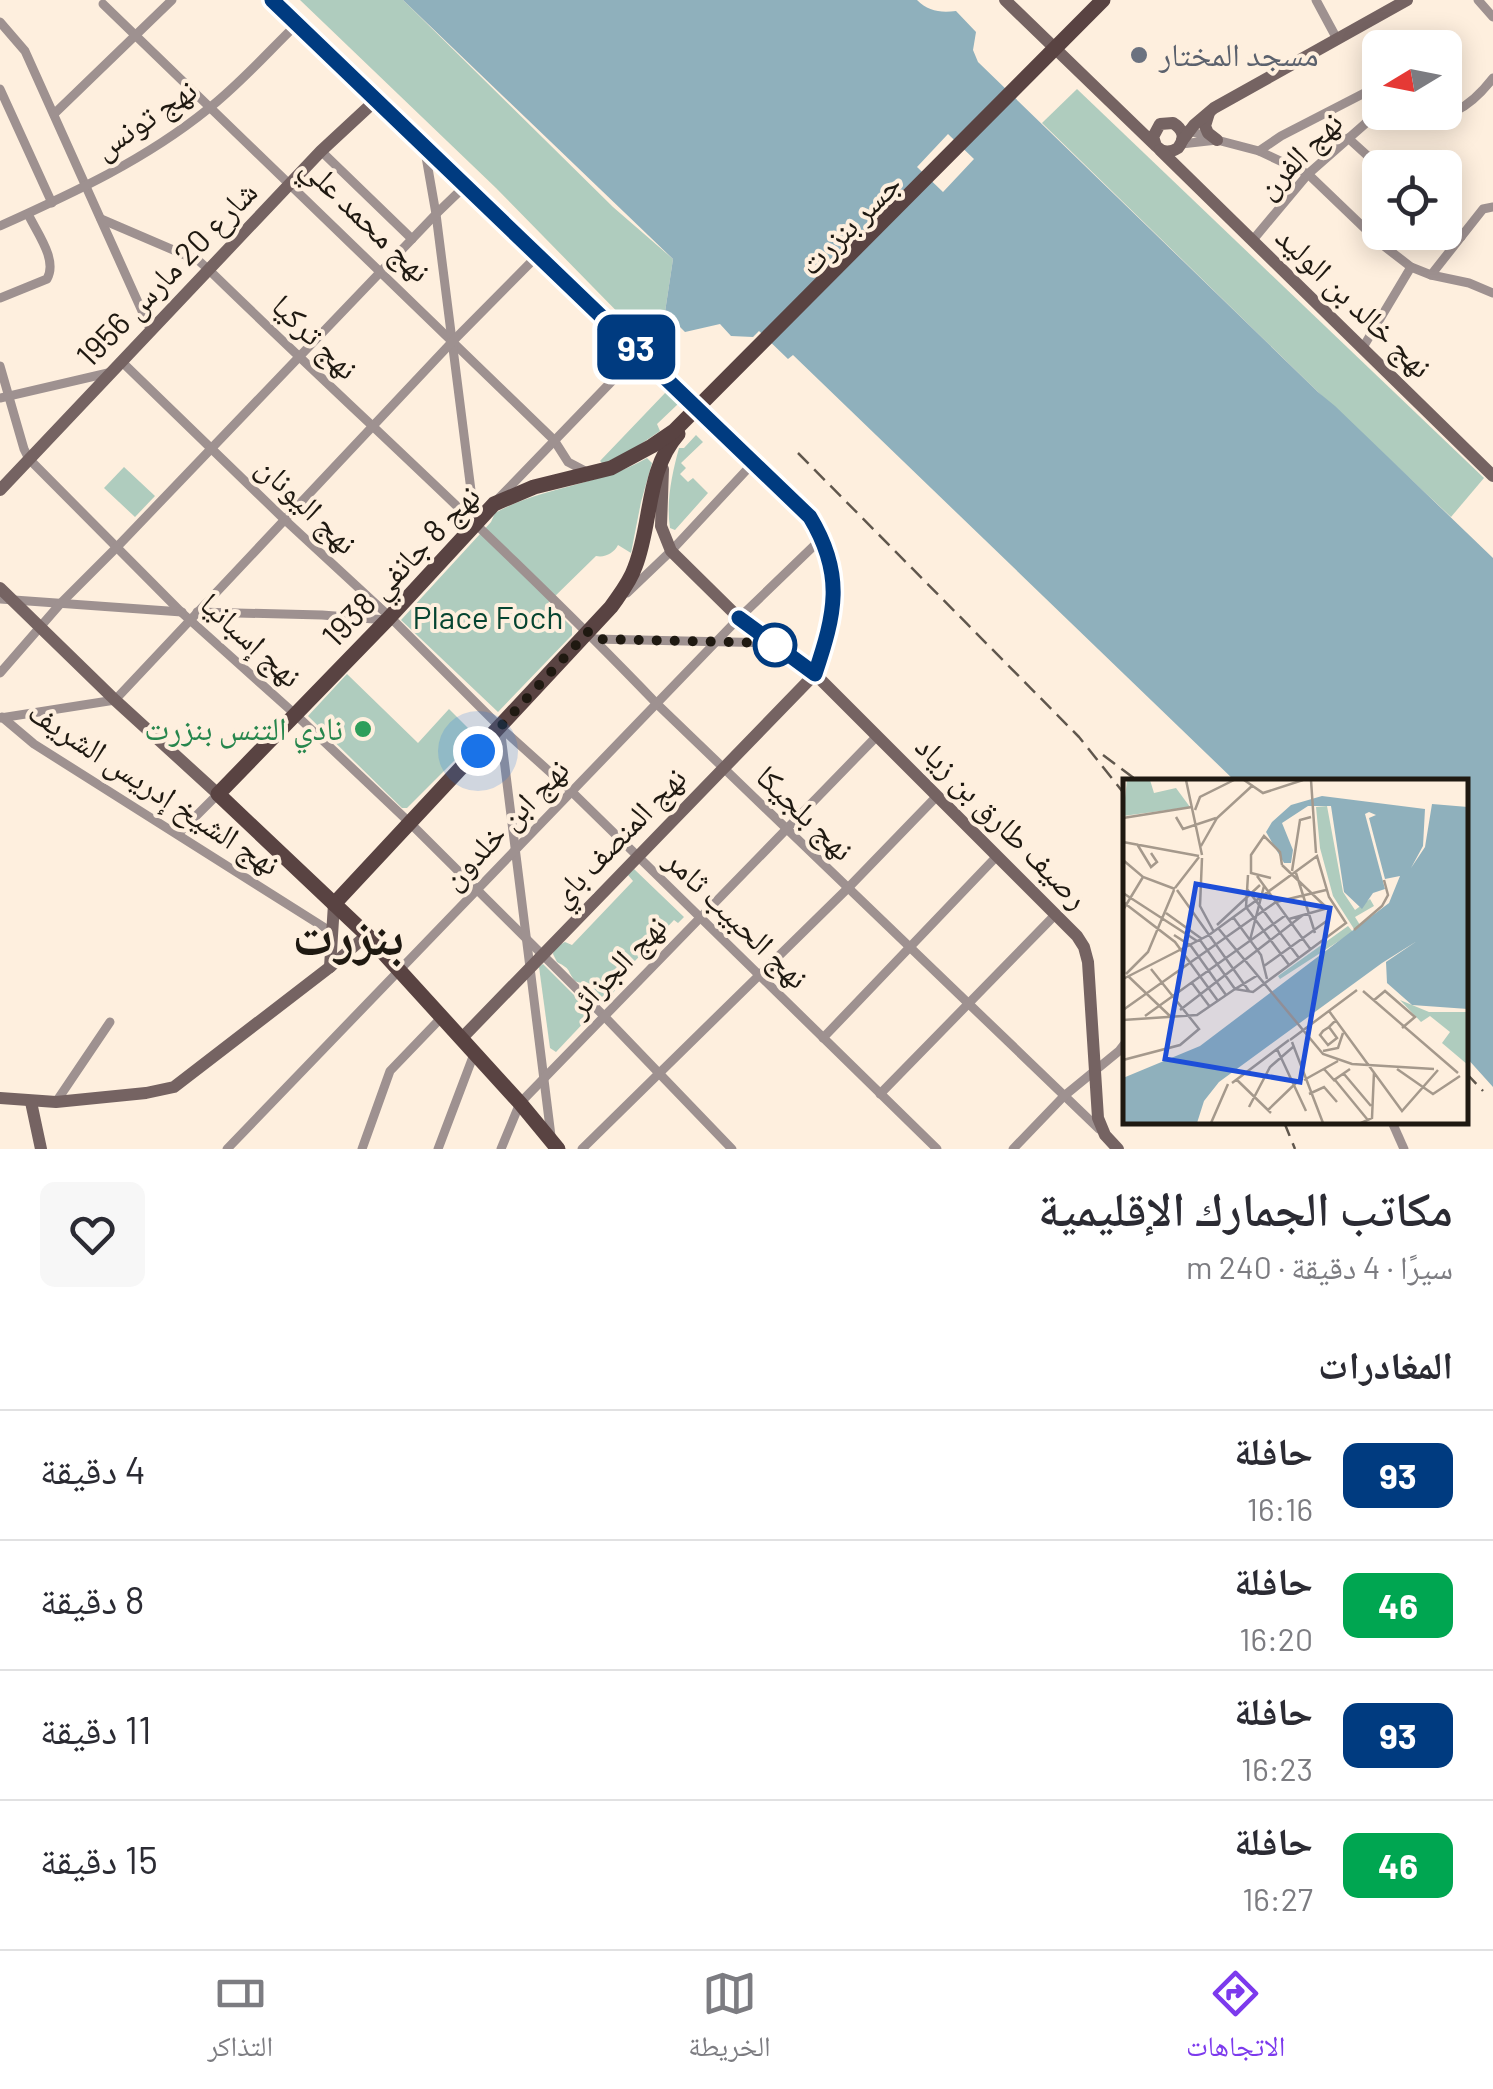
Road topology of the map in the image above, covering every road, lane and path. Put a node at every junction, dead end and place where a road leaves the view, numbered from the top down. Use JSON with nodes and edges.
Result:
{"nodes":[{"id":1,"x":172,"y":0,"type":"edge"},
{"id":2,"x":272,"y":0,"type":"edge"},
{"id":3,"x":1005,"y":0,"type":"edge"},
{"id":4,"x":1102,"y":0,"type":"edge"},
{"id":5,"x":1112,"y":0,"type":"edge"},
{"id":6,"x":1316,"y":0,"type":"edge"},
{"id":7,"x":1407,"y":0,"type":"edge"},
{"id":8,"x":1478,"y":0,"type":"edge"},
{"id":9,"x":103,"y":4,"type":"dead end"},
{"id":10,"x":1382,"y":6,"type":"edge"},
{"id":11,"x":1493,"y":18,"type":"edge"},
{"id":12,"x":297,"y":24,"type":"junction"},
{"id":13,"x":2,"y":28,"type":"edge"},
{"id":14,"x":134,"y":36,"type":"junction"},
{"id":15,"x":1336,"y":38,"type":"junction"},
{"id":16,"x":1069,"y":40,"type":"junction"},
{"id":17,"x":1493,"y":78,"type":"edge"},
{"id":18,"x":0,"y":89,"type":"edge"},
{"id":19,"x":1362,"y":94,"type":"edge"},
{"id":20,"x":376,"y":100,"type":"junction"},
{"id":21,"x":210,"y":108,"type":"junction"},
{"id":22,"x":1212,"y":109,"type":"junction"},
{"id":23,"x":54,"y":114,"type":"junction"},
{"id":24,"x":1124,"y":115,"type":"junction"},
{"id":25,"x":1177,"y":133,"type":"junction"},
{"id":26,"x":1348,"y":138,"type":"junction"},
{"id":27,"x":1217,"y":140,"type":"junction"},
{"id":28,"x":423,"y":143,"type":"junction"},
{"id":29,"x":1158,"y":148,"type":"junction"},
{"id":30,"x":322,"y":151,"type":"junction"},
{"id":31,"x":1362,"y":151,"type":"edge"},
{"id":32,"x":1259,"y":152,"type":"junction"},
{"id":33,"x":1178,"y":167,"type":"junction"},
{"id":34,"x":1308,"y":174,"type":"junction"},
{"id":35,"x":290,"y":184,"type":"junction"},
{"id":36,"x":466,"y":185,"type":"junction"},
{"id":37,"x":86,"y":188,"type":"junction"},
{"id":38,"x":52,"y":202,"type":"junction"},
{"id":39,"x":1493,"y":207,"type":"edge"},
{"id":40,"x":28,"y":214,"type":"junction"},
{"id":41,"x":436,"y":214,"type":"junction"},
{"id":42,"x":101,"y":219,"type":"junction"},
{"id":43,"x":0,"y":226,"type":"edge"},
{"id":44,"x":1462,"y":236,"type":"edge"},
{"id":45,"x":412,"y":238,"type":"junction"},
{"id":46,"x":1252,"y":241,"type":"junction"},
{"id":47,"x":1451,"y":250,"type":"edge"},
{"id":48,"x":539,"y":254,"type":"junction"},
{"id":49,"x":1412,"y":267,"type":"junction"},
{"id":50,"x":209,"y":270,"type":"junction"},
{"id":51,"x":382,"y":271,"type":"junction"},
{"id":52,"x":1431,"y":275,"type":"junction"},
{"id":53,"x":1493,"y":293,"type":"edge"},
{"id":54,"x":0,"y":298,"type":"edge"},
{"id":55,"x":151,"y":331,"type":"junction"},
{"id":56,"x":452,"y":342,"type":"junction"},
{"id":57,"x":1362,"y":349,"type":"junction"},
{"id":58,"x":640,"y":352,"type":"junction"},
{"id":59,"x":299,"y":357,"type":"junction"},
{"id":60,"x":122,"y":362,"type":"junction"},
{"id":61,"x":0,"y":366,"type":"edge"},
{"id":62,"x":111,"y":373,"type":"junction"},
{"id":63,"x":5,"y":397,"type":"edge"},
{"id":64,"x":374,"y":427,"type":"junction"},
{"id":65,"x":554,"y":440,"type":"junction"},
{"id":66,"x":670,"y":441,"type":"junction"},
{"id":67,"x":212,"y":448,"type":"junction"},
{"id":68,"x":29,"y":459,"type":"junction"},
{"id":69,"x":754,"y":462,"type":"junction"},
{"id":70,"x":589,"y":473,"type":"junction"},
{"id":71,"x":1493,"y":476,"type":"edge"},
{"id":72,"x":0,"y":490,"type":"edge"},
{"id":73,"x":494,"y":504,"type":"junction"},
{"id":74,"x":285,"y":520,"type":"junction"},
{"id":75,"x":475,"y":523,"type":"junction"},
{"id":76,"x":822,"y":538,"type":"junction"},
{"id":77,"x":116,"y":548,"type":"junction"},
{"id":78,"x":671,"y":551,"type":"junction"},
{"id":79,"x":0,"y":588,"type":"edge"},
{"id":80,"x":6,"y":599,"type":"edge"},
{"id":81,"x":61,"y":603,"type":"junction"},
{"id":82,"x":611,"y":607,"type":"junction"},
{"id":83,"x":181,"y":612,"type":"junction"},
{"id":84,"x":199,"y":612,"type":"junction"},
{"id":85,"x":739,"y":618,"type":"junction"},
{"id":86,"x":388,"y":619,"type":"junction"},
{"id":87,"x":191,"y":620,"type":"junction"},
{"id":88,"x":41,"y":628,"type":"junction"},
{"id":89,"x":591,"y":636,"type":"junction"},
{"id":90,"x":716,"y":641,"type":"junction"},
{"id":91,"x":773,"y":643,"type":"junction"},
{"id":92,"x":0,"y":673,"type":"edge"},
{"id":93,"x":815,"y":674,"type":"junction"},
{"id":94,"x":116,"y":700,"type":"junction"},
{"id":95,"x":657,"y":704,"type":"junction"},
{"id":96,"x":296,"y":714,"type":"junction"},
{"id":97,"x":1,"y":717,"type":"edge"},
{"id":98,"x":500,"y":727,"type":"junction"},
{"id":99,"x":877,"y":736,"type":"junction"},
{"id":100,"x":723,"y":768,"type":"junction"},
{"id":101,"x":571,"y":791,"type":"junction"},
{"id":102,"x":218,"y":794,"type":"junction"},
{"id":103,"x":938,"y":796,"type":"junction"},
{"id":104,"x":410,"y":823,"type":"junction"},
{"id":105,"x":786,"y":829,"type":"junction"},
{"id":106,"x":178,"y":834,"type":"junction"},
{"id":107,"x":516,"y":848,"type":"junction"},
{"id":108,"x":997,"y":856,"type":"junction"},
{"id":109,"x":637,"y":857,"type":"junction"},
{"id":110,"x":476,"y":889,"type":"junction"},
{"id":111,"x":847,"y":889,"type":"junction"},
{"id":112,"x":334,"y":904,"type":"junction"},
{"id":113,"x":1056,"y":914,"type":"junction"},
{"id":114,"x":699,"y":917,"type":"junction"},
{"id":115,"x":333,"y":932,"type":"junction"},
{"id":116,"x":367,"y":935,"type":"junction"},
{"id":117,"x":527,"y":940,"type":"junction"},
{"id":118,"x":908,"y":948,"type":"junction"},
{"id":119,"x":542,"y":956,"type":"junction"},
{"id":120,"x":530,"y":966,"type":"junction"},
{"id":121,"x":330,"y":967,"type":"junction"},
{"id":122,"x":400,"y":970,"type":"junction"},
{"id":123,"x":759,"y":977,"type":"junction"},
{"id":124,"x":968,"y":1004,"type":"junction"},
{"id":125,"x":604,"y":1016,"type":"junction"},
{"id":126,"x":442,"y":1017,"type":"junction"},
{"id":127,"x":110,"y":1022,"type":"dead end"},
{"id":128,"x":823,"y":1038,"type":"junction"},
{"id":129,"x":460,"y":1039,"type":"junction"},
{"id":130,"x":1123,"y":1046,"type":"edge"},
{"id":131,"x":474,"y":1054,"type":"junction"},
{"id":132,"x":1093,"y":1071,"type":"junction"},
{"id":133,"x":660,"y":1072,"type":"junction"},
{"id":134,"x":544,"y":1079,"type":"junction"},
{"id":135,"x":880,"y":1094,"type":"junction"},
{"id":136,"x":1064,"y":1096,"type":"junction"},
{"id":137,"x":0,"y":1098,"type":"edge"},
{"id":138,"x":31,"y":1102,"type":"junction"},
{"id":139,"x":56,"y":1102,"type":"junction"},
{"id":140,"x":520,"y":1103,"type":"junction"},
{"id":141,"x":1393,"y":1124,"type":"edge"},
{"id":142,"x":1105,"y":1135,"type":"junction"},
{"id":143,"x":555,"y":1146,"type":"edge"},
{"id":144,"x":40,"y":1149,"type":"edge"},
{"id":145,"x":227,"y":1149,"type":"edge"},
{"id":146,"x":362,"y":1149,"type":"edge"},
{"id":147,"x":438,"y":1149,"type":"edge"},
{"id":148,"x":501,"y":1149,"type":"edge"},
{"id":149,"x":582,"y":1149,"type":"edge"},
{"id":150,"x":732,"y":1149,"type":"edge"},
{"id":151,"x":936,"y":1149,"type":"edge"},
{"id":152,"x":1012,"y":1149,"type":"edge"},
{"id":153,"x":1118,"y":1149,"type":"edge"},
{"id":154,"x":1404,"y":1149,"type":"edge"}],
"edges":[{"from":1,"to":14,"type":"street"},
{"from":2,"to":12,"type":"street"},
{"from":3,"to":24,"type":"street","name":"نهج خالد بن الوليد"},
{"from":4,"to":16,"type":"main road"},
{"from":5,"to":16,"type":"main road"},
{"from":6,"to":15,"type":"street"},
{"from":7,"to":10,"type":"street"},
{"from":8,"to":11,"type":"street"},
{"from":9,"to":14,"type":"street","name":"نهج محمد علي"},
{"from":10,"to":15,"type":"street"},
{"from":12,"to":20,"type":"street"},
{"from":12,"to":21,"type":"street","name":"نهج تونس"},
{"from":13,"to":23,"type":"street"},
{"from":14,"to":21,"type":"street","name":"نهج محمد علي"},
{"from":14,"to":23,"type":"street"},
{"from":15,"to":22,"type":"street"},
{"from":16,"to":66,"type":"main road","name":"جسر بنزرت"},
{"from":17,"to":26,"type":"street","name":"نهج الفرن"},
{"from":18,"to":38,"type":"street"},
{"from":19,"to":32,"type":"street"},
{"from":20,"to":28,"type":"street"},
{"from":20,"to":30,"type":"street","name":"شارع 20 مارس 1956"},
{"from":21,"to":35,"type":"street","name":"نهج محمد علي"},
{"from":21,"to":37,"type":"street","name":"نهج تونس"},
{"from":22,"to":25,"type":"street"},
{"from":22,"to":25,"type":"street"},
{"from":22,"to":27,"type":"street"},
{"from":23,"to":37,"type":"street"},
{"from":24,"to":25,"type":"street"},
{"from":24,"to":29,"type":"street","name":"نهج خالد بن الوليد"},
{"from":25,"to":27,"type":"street"},
{"from":25,"to":29,"type":"street"},
{"from":25,"to":29,"type":"street"},
{"from":25,"to":33,"type":"street"},
{"from":26,"to":31,"type":"street"},
{"from":26,"to":34,"type":"street","name":"نهج الفرن"},
{"from":27,"to":32,"type":"street"},
{"from":28,"to":36,"type":"street"},
{"from":28,"to":41,"type":"street"},
{"from":29,"to":33,"type":"street","name":"نهج خالد بن الوليد"},
{"from":30,"to":35,"type":"street","name":"شارع 20 مارس 1956"},
{"from":30,"to":45,"type":"street"},
{"from":32,"to":34,"type":"street"},
{"from":33,"to":46,"type":"street","name":"نهج خالد بن الوليد"},
{"from":34,"to":46,"type":"street","name":"نهج الفرن"},
{"from":34,"to":49,"type":"street"},
{"from":35,"to":50,"type":"street","name":"شارع 20 مارس 1956"},
{"from":35,"to":51,"type":"street","name":"نهج محمد علي"},
{"from":36,"to":41,"type":"street"},
{"from":36,"to":48,"type":"street"},
{"from":37,"to":38,"type":"street","name":"نهج تونس"},
{"from":37,"to":42,"type":"street"},
{"from":38,"to":40,"type":"street","name":"نهج تونس"},
{"from":39,"to":44,"type":"street"},
{"from":40,"to":43,"type":"street","name":"نهج تونس"},
{"from":40,"to":54,"type":"street"},
{"from":41,"to":45,"type":"street"},
{"from":41,"to":56,"type":"street"},
{"from":42,"to":50,"type":"street","name":"نهج تركيا"},
{"from":42,"to":55,"type":"street"},
{"from":45,"to":51,"type":"street"},
{"from":46,"to":57,"type":"street","name":"نهج خالد بن الوليد"},
{"from":47,"to":52,"type":"street"},
{"from":48,"to":56,"type":"street"},
{"from":48,"to":58,"type":"street"},
{"from":49,"to":52,"type":"street"},
{"from":49,"to":57,"type":"street"},
{"from":50,"to":55,"type":"street","name":"شارع 20 مارس 1956"},
{"from":50,"to":59,"type":"street","name":"نهج تركيا"},
{"from":51,"to":56,"type":"street","name":"نهج محمد علي"},
{"from":51,"to":59,"type":"street"},
{"from":52,"to":53,"type":"street"},
{"from":55,"to":60,"type":"street","name":"شارع 20 مارس 1956"},
{"from":56,"to":64,"type":"street"},
{"from":56,"to":65,"type":"street","name":"نهج محمد علي"},
{"from":56,"to":75,"type":"street"},
{"from":57,"to":71,"type":"street","name":"نهج خالد بن الوليد"},
{"from":58,"to":65,"type":"street"},
{"from":58,"to":69,"type":"street"},
{"from":59,"to":64,"type":"street","name":"نهج تركيا"},
{"from":59,"to":67,"type":"street"},
{"from":60,"to":62,"type":"street","name":"شارع 20 مارس 1956"},
{"from":60,"to":67,"type":"street","name":"نهج اليونان"},
{"from":61,"to":63,"type":"street"},
{"from":62,"to":63,"type":"street"},
{"from":62,"to":68,"type":"street","name":"شارع 20 مارس 1956"},
{"from":63,"to":68,"type":"street"},
{"from":64,"to":74,"type":"street"},
{"from":64,"to":75,"type":"street","name":"نهج تركيا"},
{"from":65,"to":70,"type":"street","name":"نهج محمد علي"},
{"from":65,"to":73,"type":"street"},
{"from":66,"to":70,"type":"main road","name":"نهج 8 جانفي 1938"},
{"from":66,"to":78,"type":"street"},
{"from":66,"to":82,"type":"main road"},
{"from":67,"to":74,"type":"street","name":"نهج اليونان"},
{"from":67,"to":77,"type":"street"},
{"from":68,"to":72,"type":"street","name":"شارع 20 مارس 1956"},
{"from":68,"to":77,"type":"street","name":"نهج إسبانيا"},
{"from":69,"to":76,"type":"street"},
{"from":69,"to":78,"type":"street"},
{"from":70,"to":73,"type":"main road","name":"نهج 8 جانفي 1938"},
{"from":73,"to":75,"type":"main road","name":"نهج 8 جانفي 1938"},
{"from":74,"to":84,"type":"street"},
{"from":74,"to":86,"type":"street","name":"نهج اليونان"},
{"from":75,"to":86,"type":"main road","name":"نهج 8 جانفي 1938"},
{"from":75,"to":89,"type":"street","name":"نهج بلجيكا"},
{"from":76,"to":85,"type":"street","name":"نهج ابن خلدون"},
{"from":76,"to":93,"type":"street"},
{"from":77,"to":81,"type":"street"},
{"from":77,"to":83,"type":"street","name":"نهج إسبانيا"},
{"from":78,"to":82,"type":"street"},
{"from":78,"to":85,"type":"street"},
{"from":79,"to":80,"type":"street"},
{"from":80,"to":81,"type":"street"},
{"from":80,"to":88,"type":"street"},
{"from":81,"to":83,"type":"street"},
{"from":81,"to":88,"type":"street"},
{"from":82,"to":89,"type":"main road"},
{"from":83,"to":84,"type":"street"},
{"from":83,"to":87,"type":"street","name":"نهج إسبانيا"},
{"from":84,"to":86,"type":"street"},
{"from":84,"to":87,"type":"street"},
{"from":85,"to":90,"type":"street","name":"نهج ابن خلدون"},
{"from":85,"to":91,"type":"street","name":"رصيف طارق بن زياد"},
{"from":86,"to":96,"type":"main road","name":"نهج 8 جانفي 1938"},
{"from":86,"to":98,"type":"street","name":"نهج اليونان"},
{"from":87,"to":94,"type":"street"},
{"from":87,"to":96,"type":"street","name":"نهج إسبانيا"},
{"from":88,"to":92,"type":"street"},
{"from":88,"to":94,"type":"street"},
{"from":89,"to":90,"type":"street"},
{"from":89,"to":95,"type":"street","name":"نهج بلجيكا"},
{"from":89,"to":98,"type":"main road"},
{"from":90,"to":91,"type":"street"},
{"from":90,"to":95,"type":"street","name":"نهج ابن خلدون"},
{"from":91,"to":93,"type":"street","name":"رصيف طارق بن زياد"},
{"from":93,"to":99,"type":"street","name":"رصيف طارق بن زياد"},
{"from":93,"to":100,"type":"street","name":"نهج المنصف باي"},
{"from":94,"to":97,"type":"street"},
{"from":94,"to":102,"type":"street"},
{"from":95,"to":100,"type":"street","name":"نهج بلجيكا"},
{"from":95,"to":101,"type":"street","name":"نهج ابن خلدون"},
{"from":96,"to":102,"type":"main road","name":"نهج 8 جانفي 1938"},
{"from":96,"to":104,"type":"street","name":"نهج إسبانيا"},
{"from":97,"to":106,"type":"street","name":"نهج الشيخ إدريس الشريف"},
{"from":98,"to":101,"type":"street","name":"نهج الحبيب ثامر"},
{"from":98,"to":104,"type":"main road"},
{"from":98,"to":107,"type":"street"},
{"from":99,"to":103,"type":"street","name":"رصيف طارق بن زياد"},
{"from":99,"to":105,"type":"street","name":"نهج الجزائر"},
{"from":100,"to":105,"type":"street","name":"نهج بلجيكا"},
{"from":100,"to":109,"type":"street","name":"نهج المنصف باي"},
{"from":101,"to":107,"type":"street","name":"نهج ابن خلدون"},
{"from":101,"to":109,"type":"street","name":"نهج الحبيب ثامر"},
{"from":102,"to":106,"type":"street"},
{"from":102,"to":112,"type":"main road"},
{"from":103,"to":108,"type":"street","name":"رصيف طارق بن زياد"},
{"from":103,"to":111,"type":"street"},
{"from":104,"to":110,"type":"street","name":"نهج إسبانيا"},
{"from":104,"to":112,"type":"main road"},
{"from":105,"to":111,"type":"street","name":"نهج بلجيكا"},
{"from":105,"to":114,"type":"street","name":"نهج الجزائر"},
{"from":106,"to":115,"type":"street","name":"نهج الشيخ إدريس الشريف"},
{"from":107,"to":110,"type":"street","name":"نهج ابن خلدون"},
{"from":107,"to":117,"type":"street"},
{"from":108,"to":113,"type":"street","name":"رصيف طارق بن زياد"},
{"from":108,"to":118,"type":"street"},
{"from":109,"to":114,"type":"street","name":"نهج الحبيب ثامر"},
{"from":109,"to":119,"type":"street","name":"نهج المنصف باي"},
{"from":110,"to":117,"type":"street","name":"نهج إسبانيا"},
{"from":110,"to":122,"type":"street","name":"نهج ابن خلدون"},
{"from":111,"to":118,"type":"street","name":"نهج بلجيكا"},
{"from":111,"to":123,"type":"street"},
{"from":112,"to":115,"type":"street"},
{"from":112,"to":116,"type":"main road"},
{"from":113,"to":124,"type":"street"},
{"from":113,"to":132,"type":"street","name":"رصيف طارق بن زياد"},
{"from":114,"to":123,"type":"street","name":"نهج الحبيب ثامر"},
{"from":114,"to":125,"type":"street","name":"نهج الجزائر"},
{"from":115,"to":121,"type":"street"},
{"from":116,"to":121,"type":"street"},
{"from":116,"to":122,"type":"main road"},
{"from":117,"to":119,"type":"street","name":"نهج إسبانيا"},
{"from":117,"to":120,"type":"street"},
{"from":118,"to":124,"type":"street","name":"نهج بلجيكا"},
{"from":118,"to":128,"type":"street"},
{"from":119,"to":120,"type":"street","name":"نهج المنصف باي"},
{"from":119,"to":125,"type":"street"},
{"from":120,"to":129,"type":"street","name":"نهج المنصف باي"},
{"from":120,"to":134,"type":"street"},
{"from":121,"to":139,"type":"street"},
{"from":122,"to":126,"type":"main road"},
{"from":122,"to":145,"type":"street","name":"نهج ابن خلدون"},
{"from":123,"to":128,"type":"street","name":"نهج الحبيب ثامر"},
{"from":123,"to":133,"type":"street"},
{"from":124,"to":135,"type":"street"},
{"from":124,"to":136,"type":"street","name":"نهج بلجيكا"},
{"from":125,"to":133,"type":"street"},
{"from":125,"to":134,"type":"street","name":"نهج الجزائر"},
{"from":126,"to":129,"type":"main road"},
{"from":126,"to":146,"type":"street"},
{"from":127,"to":139,"type":"street"},
{"from":128,"to":135,"type":"street","name":"نهج الحبيب ثامر"},
{"from":129,"to":131,"type":"main road"},
{"from":130,"to":132,"type":"street"},
{"from":131,"to":140,"type":"main road"},
{"from":131,"to":147,"type":"street"},
{"from":132,"to":136,"type":"street"},
{"from":132,"to":142,"type":"street","name":"رصيف طارق بن زياد"},
{"from":133,"to":149,"type":"street"},
{"from":133,"to":150,"type":"street"},
{"from":134,"to":140,"type":"street","name":"نهج الجزائر"},
{"from":134,"to":143,"type":"street"},
{"from":135,"to":151,"type":"street","name":"نهج الحبيب ثامر"},
{"from":136,"to":142,"type":"street","name":"نهج بلجيكا"},
{"from":136,"to":152,"type":"street"},
{"from":137,"to":138,"type":"street"},
{"from":138,"to":139,"type":"street"},
{"from":138,"to":144,"type":"street"},
{"from":140,"to":143,"type":"main road"},
{"from":140,"to":148,"type":"street"},
{"from":141,"to":154,"type":"street"},
{"from":142,"to":153,"type":"street"}]}
